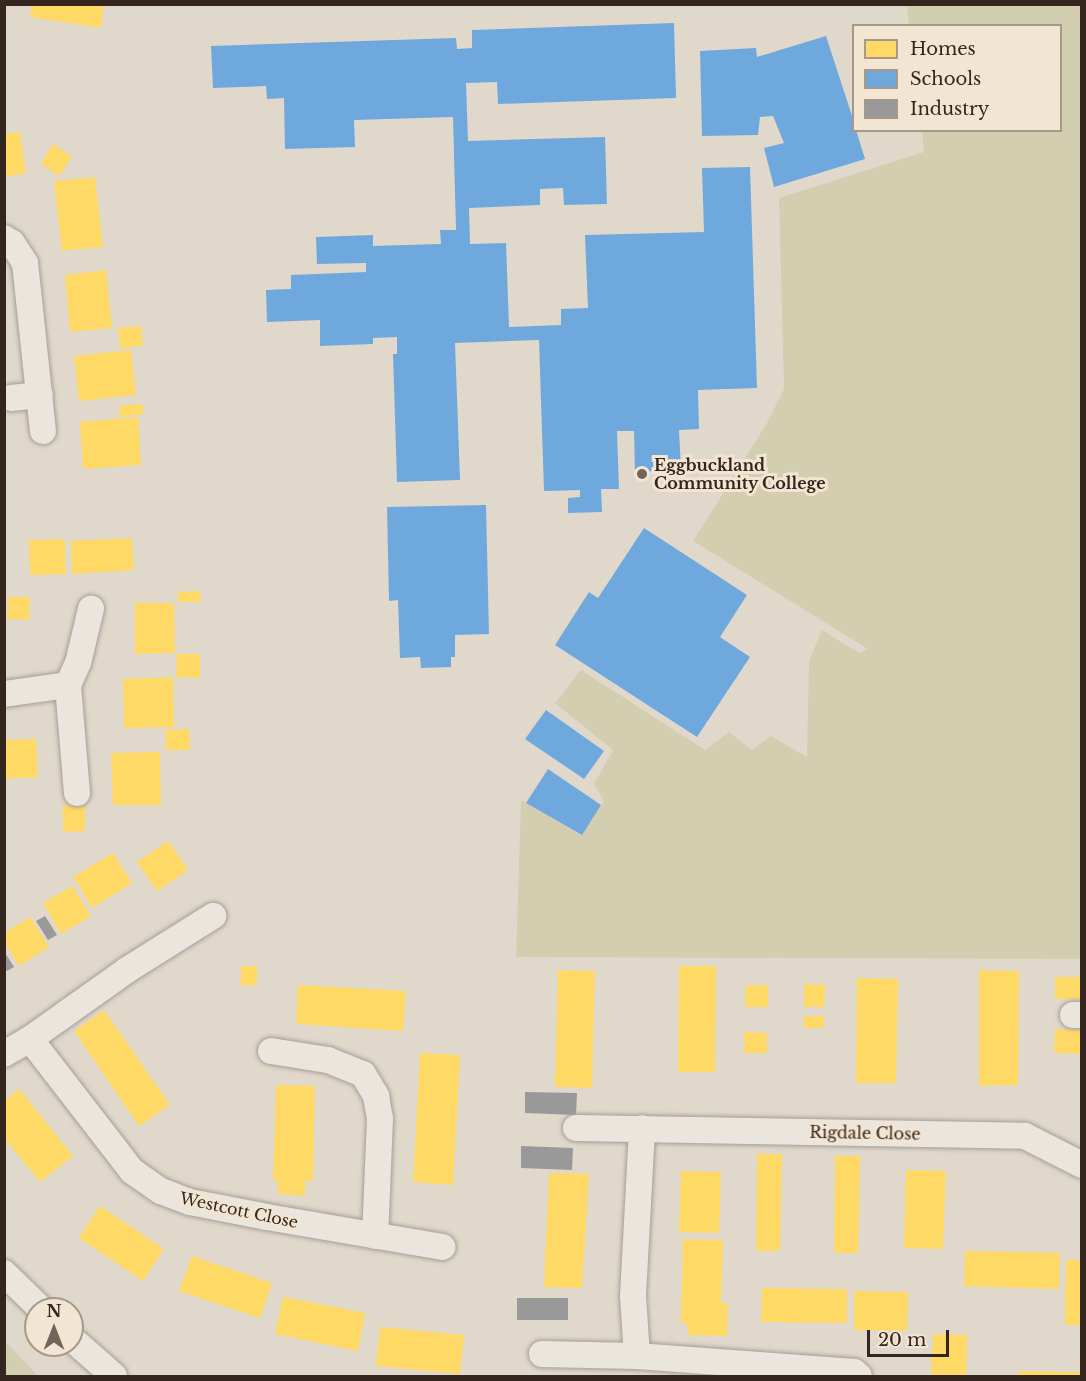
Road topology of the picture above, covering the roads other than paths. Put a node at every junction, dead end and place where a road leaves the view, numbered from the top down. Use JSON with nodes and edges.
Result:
{"nodes":[{"id":1,"x":4,"y":238,"type":"edge"},
{"id":2,"x":40,"y":395,"type":"junction"},
{"id":3,"x":11,"y":398,"type":"dead end"},
{"id":4,"x":43,"y":431,"type":"dead end"},
{"id":5,"x":92,"y":609,"type":"dead end"},
{"id":6,"x":68,"y":684,"type":"junction"},
{"id":7,"x":4,"y":694,"type":"edge"},
{"id":8,"x":76,"y":793,"type":"dead end"},
{"id":9,"x":213,"y":916,"type":"dead end"},
{"id":10,"x":30,"y":1039,"type":"junction"},
{"id":11,"x":271,"y":1051,"type":"dead end"},
{"id":12,"x":4,"y":1054,"type":"edge"},
{"id":13,"x":576,"y":1128,"type":"dead end"},
{"id":14,"x":642,"y":1128,"type":"junction"},
{"id":15,"x":1082,"y":1165,"type":"edge"},
{"id":16,"x":375,"y":1236,"type":"junction"},
{"id":17,"x":442,"y":1246,"type":"dead end"},
{"id":18,"x":4,"y":1273,"type":"edge"},
{"id":19,"x":29,"y":1297,"type":"edge"},
{"id":20,"x":84,"y":1350,"type":"edge"},
{"id":21,"x":542,"y":1354,"type":"dead end"},
{"id":22,"x":637,"y":1356,"type":"junction"},
{"id":23,"x":114,"y":1377,"type":"edge"},
{"id":24,"x":860,"y":1377,"type":"edge"}],
"edges":[{"from":1,"to":2,"type":"street"},
{"from":2,"to":3,"type":"street"},
{"from":2,"to":4,"type":"street"},
{"from":5,"to":6,"type":"street"},
{"from":6,"to":7,"type":"street"},
{"from":6,"to":8,"type":"street"},
{"from":9,"to":10,"type":"street"},
{"from":10,"to":12,"type":"street"},
{"from":10,"to":16,"type":"street","name":"Westcott Close"},
{"from":11,"to":16,"type":"street"},
{"from":13,"to":14,"type":"street","name":"Rigdale Close"},
{"from":14,"to":15,"type":"street","name":"Rigdale Close"},
{"from":14,"to":22,"type":"street"},
{"from":16,"to":17,"type":"street","name":"Westcott Close"},
{"from":18,"to":19,"type":"street"},
{"from":20,"to":23,"type":"street"},
{"from":21,"to":22,"type":"street"},
{"from":22,"to":24,"type":"street"}]}
